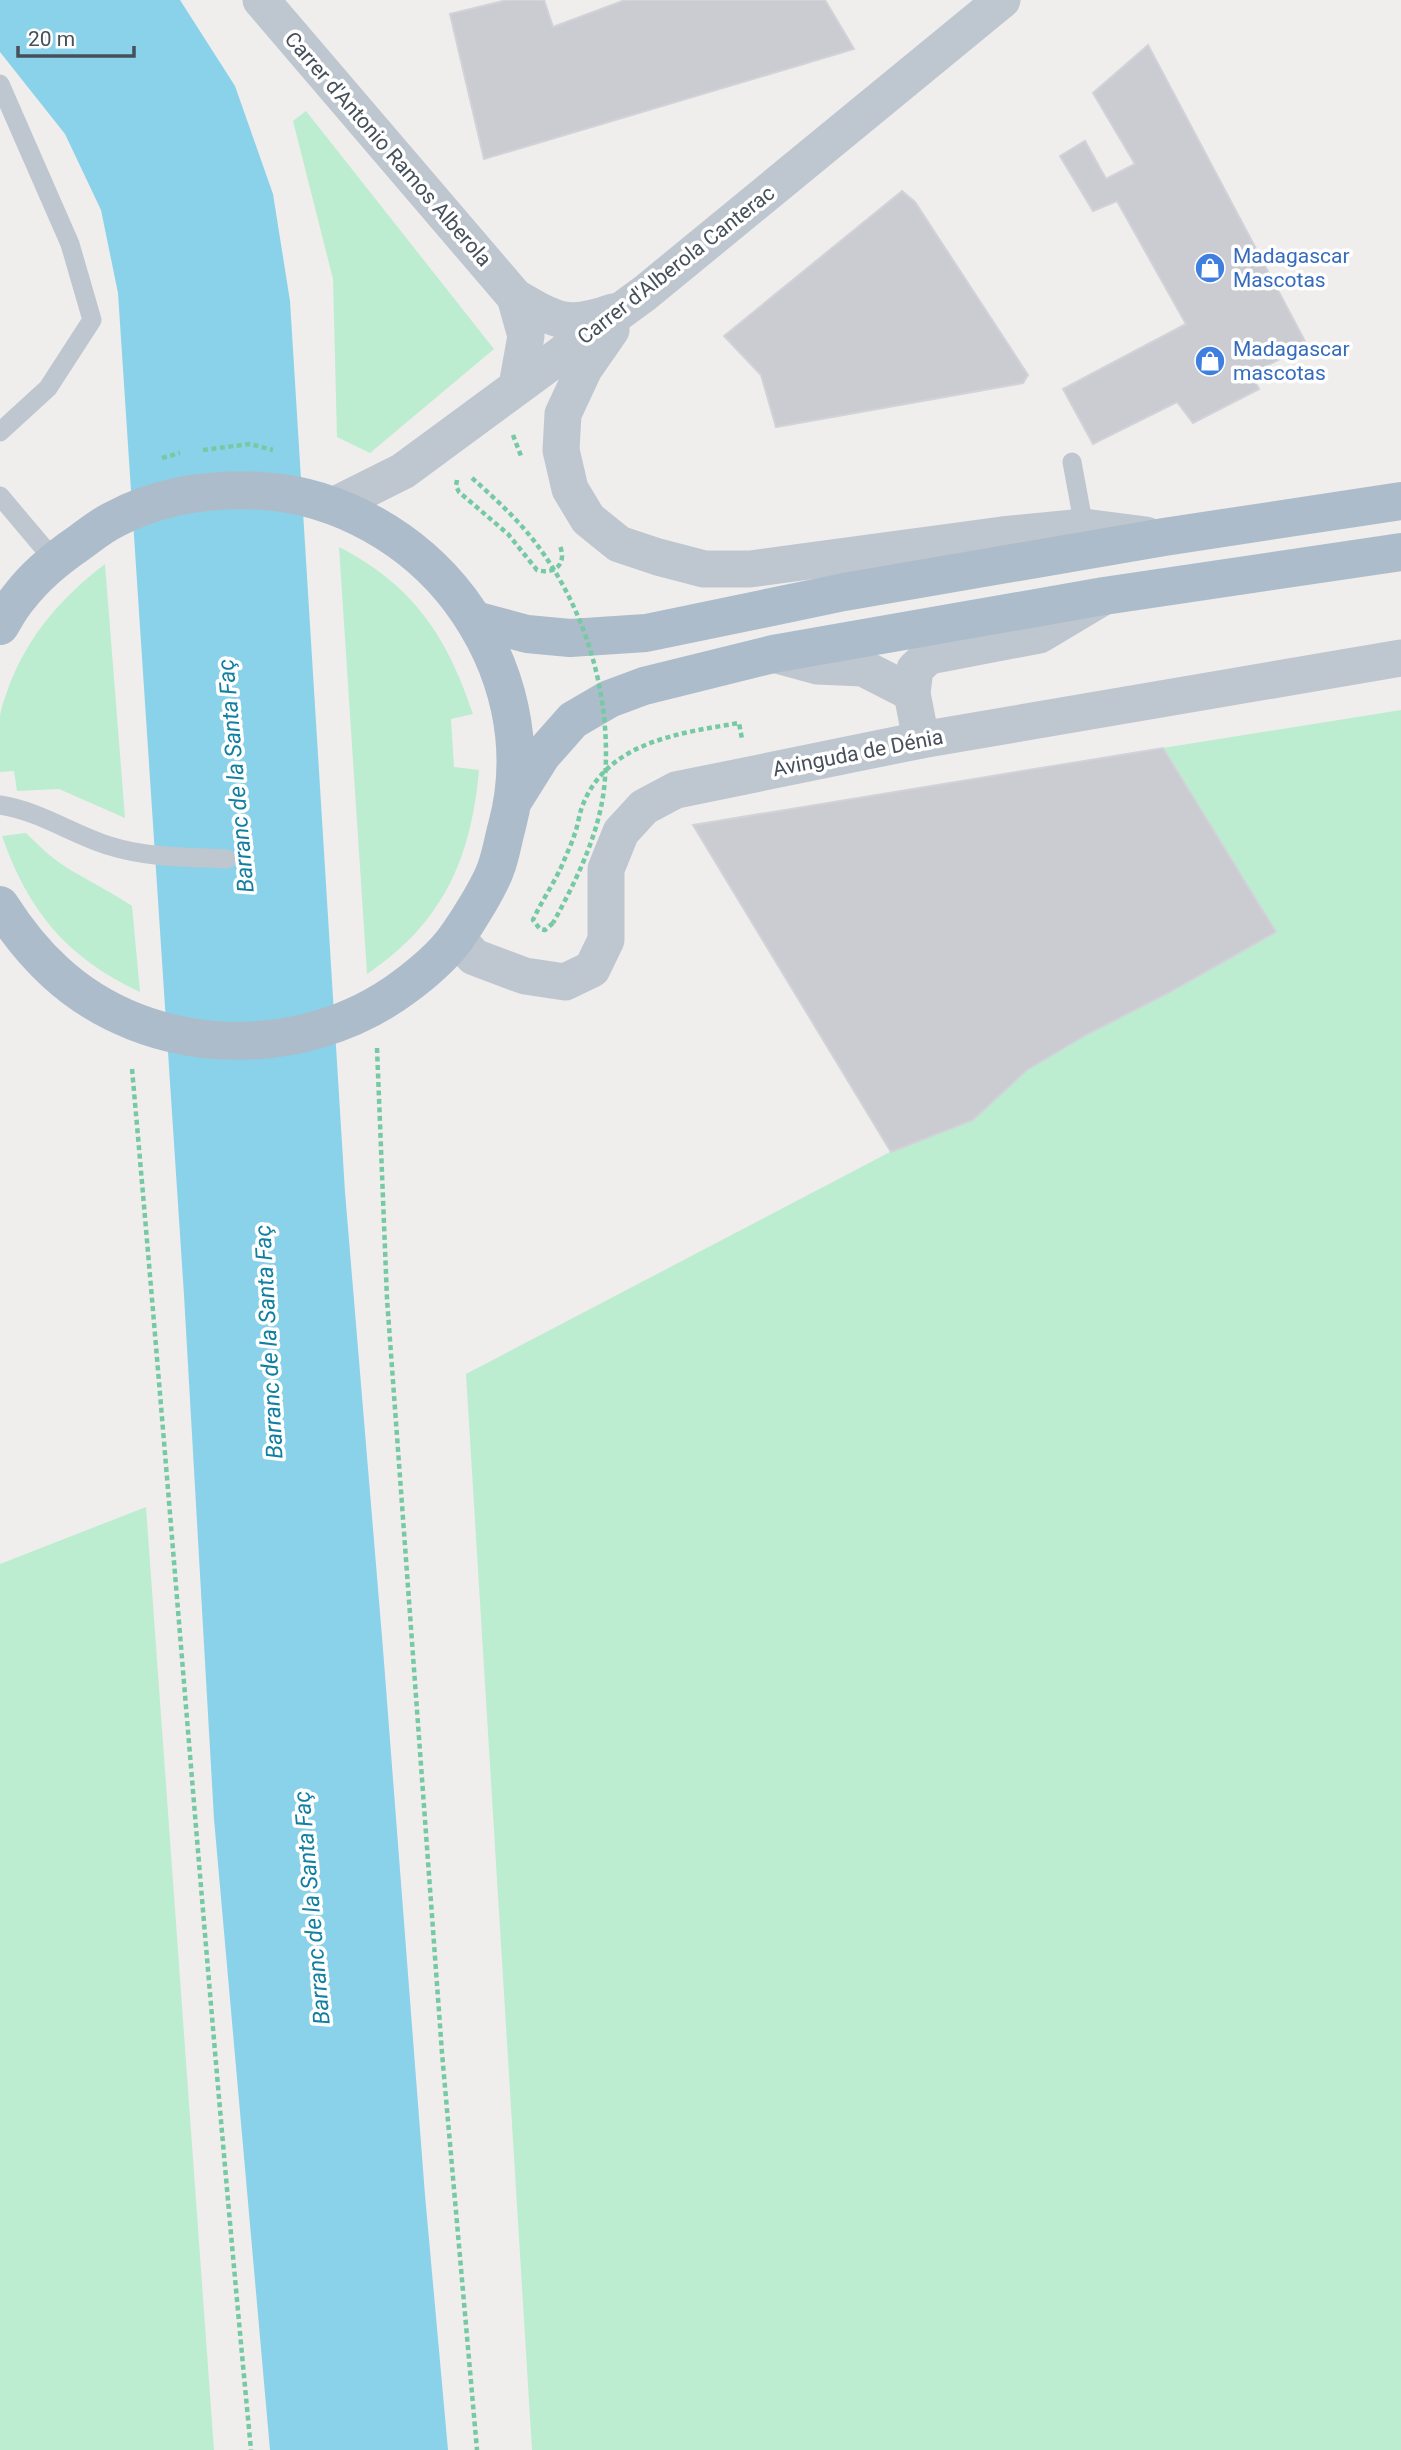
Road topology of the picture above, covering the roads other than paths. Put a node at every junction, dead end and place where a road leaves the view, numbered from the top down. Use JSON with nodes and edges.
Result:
{"nodes":[{"id":1,"x":261,"y":0,"type":"edge"},
{"id":2,"x":1002,"y":0,"type":"edge"},
{"id":3,"x":963,"y":12,"type":"edge"},
{"id":4,"x":0,"y":84,"type":"edge"},
{"id":5,"x":515,"y":298,"type":"junction"},
{"id":6,"x":627,"y":307,"type":"junction"},
{"id":7,"x":517,"y":386,"type":"junction"},
{"id":8,"x":0,"y":432,"type":"edge"},
{"id":9,"x":1072,"y":462,"type":"dead end"},
{"id":10,"x":0,"y":496,"type":"edge"},
{"id":11,"x":1401,"y":501,"type":"edge"},
{"id":12,"x":326,"y":504,"type":"junction"},
{"id":13,"x":1084,"y":527,"type":"junction"},
{"id":14,"x":1164,"y":537,"type":"junction"},
{"id":15,"x":1401,"y":552,"type":"edge"},
{"id":16,"x":54,"y":560,"type":"junction"},
{"id":17,"x":1104,"y":596,"type":"junction"},
{"id":18,"x":475,"y":620,"type":"junction"},
{"id":19,"x":0,"y":626,"type":"edge"},
{"id":20,"x":773,"y":654,"type":"junction"},
{"id":21,"x":1401,"y":658,"type":"edge"},
{"id":22,"x":912,"y":693,"type":"junction"},
{"id":23,"x":921,"y":740,"type":"junction"},
{"id":24,"x":515,"y":798,"type":"junction"},
{"id":25,"x":0,"y":805,"type":"edge"},
{"id":26,"x":227,"y":859,"type":"dead end"},
{"id":27,"x":0,"y":905,"type":"edge"},
{"id":28,"x":11,"y":936,"type":"edge"},
{"id":29,"x":456,"y":937,"type":"junction"}],
"edges":[{"from":1,"to":5,"type":"street","name":"Carrer d'Antonio Ramos Alberola"},
{"from":2,"to":3,"type":"street","name":"Carrer d'Alberola Canterac"},
{"from":3,"to":6,"type":"street","name":"Carrer d'Alberola Canterac"},
{"from":4,"to":8,"type":"lane"},
{"from":5,"to":6,"type":"street","name":"Carrer d'Antonio Ramos Alberola"},
{"from":5,"to":7,"type":"street","name":"Carrer d'Antonio Ramos Alberola"},
{"from":6,"to":7,"type":"street","name":"Carrer d'Alberola Canterac"},
{"from":6,"to":13,"type":"street"},
{"from":7,"to":12,"type":"street","name":"Carrer d'Alberola Canterac"},
{"from":9,"to":13,"type":"lane"},
{"from":10,"to":16,"type":"lane"},
{"from":11,"to":14,"type":"main road"},
{"from":12,"to":16,"type":"main road"},
{"from":12,"to":18,"type":"main road"},
{"from":13,"to":14,"type":"street"},
{"from":14,"to":18,"type":"main road"},
{"from":15,"to":17,"type":"main road"},
{"from":16,"to":19,"type":"main road"},
{"from":17,"to":20,"type":"main road"},
{"from":17,"to":22,"type":"street"},
{"from":18,"to":24,"type":"main road"},
{"from":20,"to":22,"type":"street"},
{"from":20,"to":24,"type":"main road"},
{"from":21,"to":23,"type":"street","name":"Avinguda de Dénia"},
{"from":22,"to":23,"type":"street"},
{"from":23,"to":29,"type":"street","name":"Avinguda de Dénia"},
{"from":24,"to":29,"type":"main road"},
{"from":25,"to":26,"type":"lane"},
{"from":27,"to":28,"type":"main road"},
{"from":28,"to":29,"type":"main road"}]}
